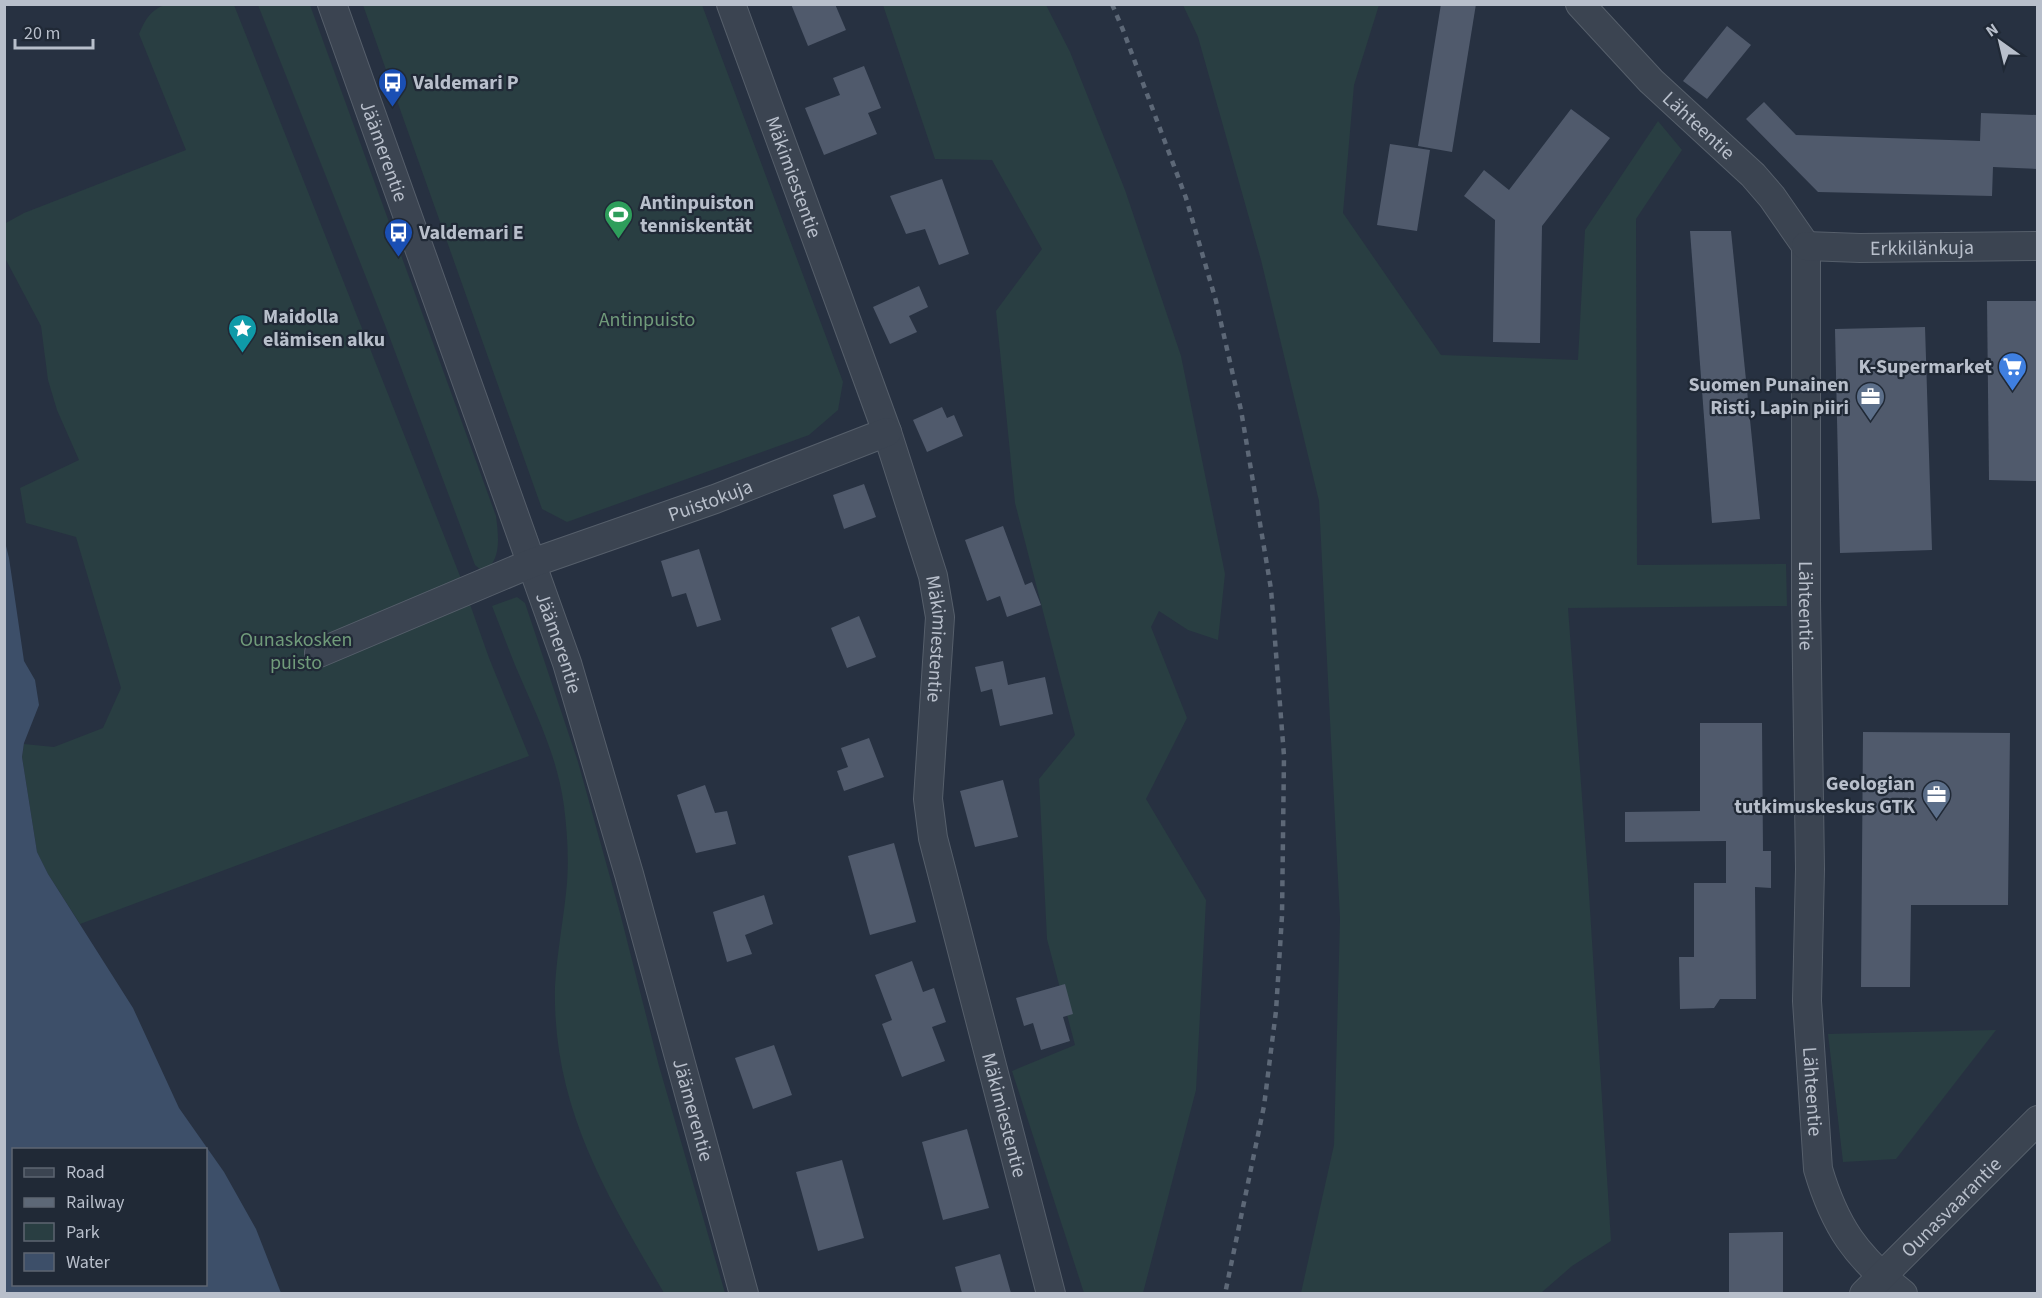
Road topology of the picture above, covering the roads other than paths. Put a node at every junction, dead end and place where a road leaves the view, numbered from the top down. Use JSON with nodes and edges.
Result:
{"nodes":[{"id":1,"x":332,"y":4,"type":"edge"},
{"id":2,"x":731,"y":4,"type":"edge"},
{"id":3,"x":1580,"y":4,"type":"edge"},
{"id":4,"x":1806,"y":246,"type":"junction"},
{"id":5,"x":2037,"y":246,"type":"edge"},
{"id":6,"x":887,"y":432,"type":"junction"},
{"id":7,"x":532,"y":563,"type":"junction"},
{"id":8,"x":319,"y":653,"type":"dead end"},
{"id":9,"x":2037,"y":1120,"type":"edge"},
{"id":10,"x":1873,"y":1284,"type":"edge"},
{"id":11,"x":744,"y":1293,"type":"edge"},
{"id":12,"x":1051,"y":1293,"type":"edge"},
{"id":13,"x":1903,"y":1293,"type":"edge"}],
"edges":[{"from":1,"to":7,"type":"street","name":"Jäämerentie"},
{"from":2,"to":6,"type":"street","name":"Mäkimiestentie"},
{"from":3,"to":4,"type":"street","name":"Lähteentie"},
{"from":4,"to":5,"type":"street","name":"Erkkilänkuja"},
{"from":4,"to":10,"type":"street","name":"Lähteentie"},
{"from":6,"to":7,"type":"street","name":"Puistokuja"},
{"from":6,"to":12,"type":"street","name":"Mäkimiestentie"},
{"from":7,"to":8,"type":"street","name":"Puistokuja"},
{"from":7,"to":11,"type":"street","name":"Jäämerentie"},
{"from":9,"to":10,"type":"street","name":"Ounasvaarantie"},
{"from":10,"to":13,"type":"street","name":"Lähteentie"}]}
